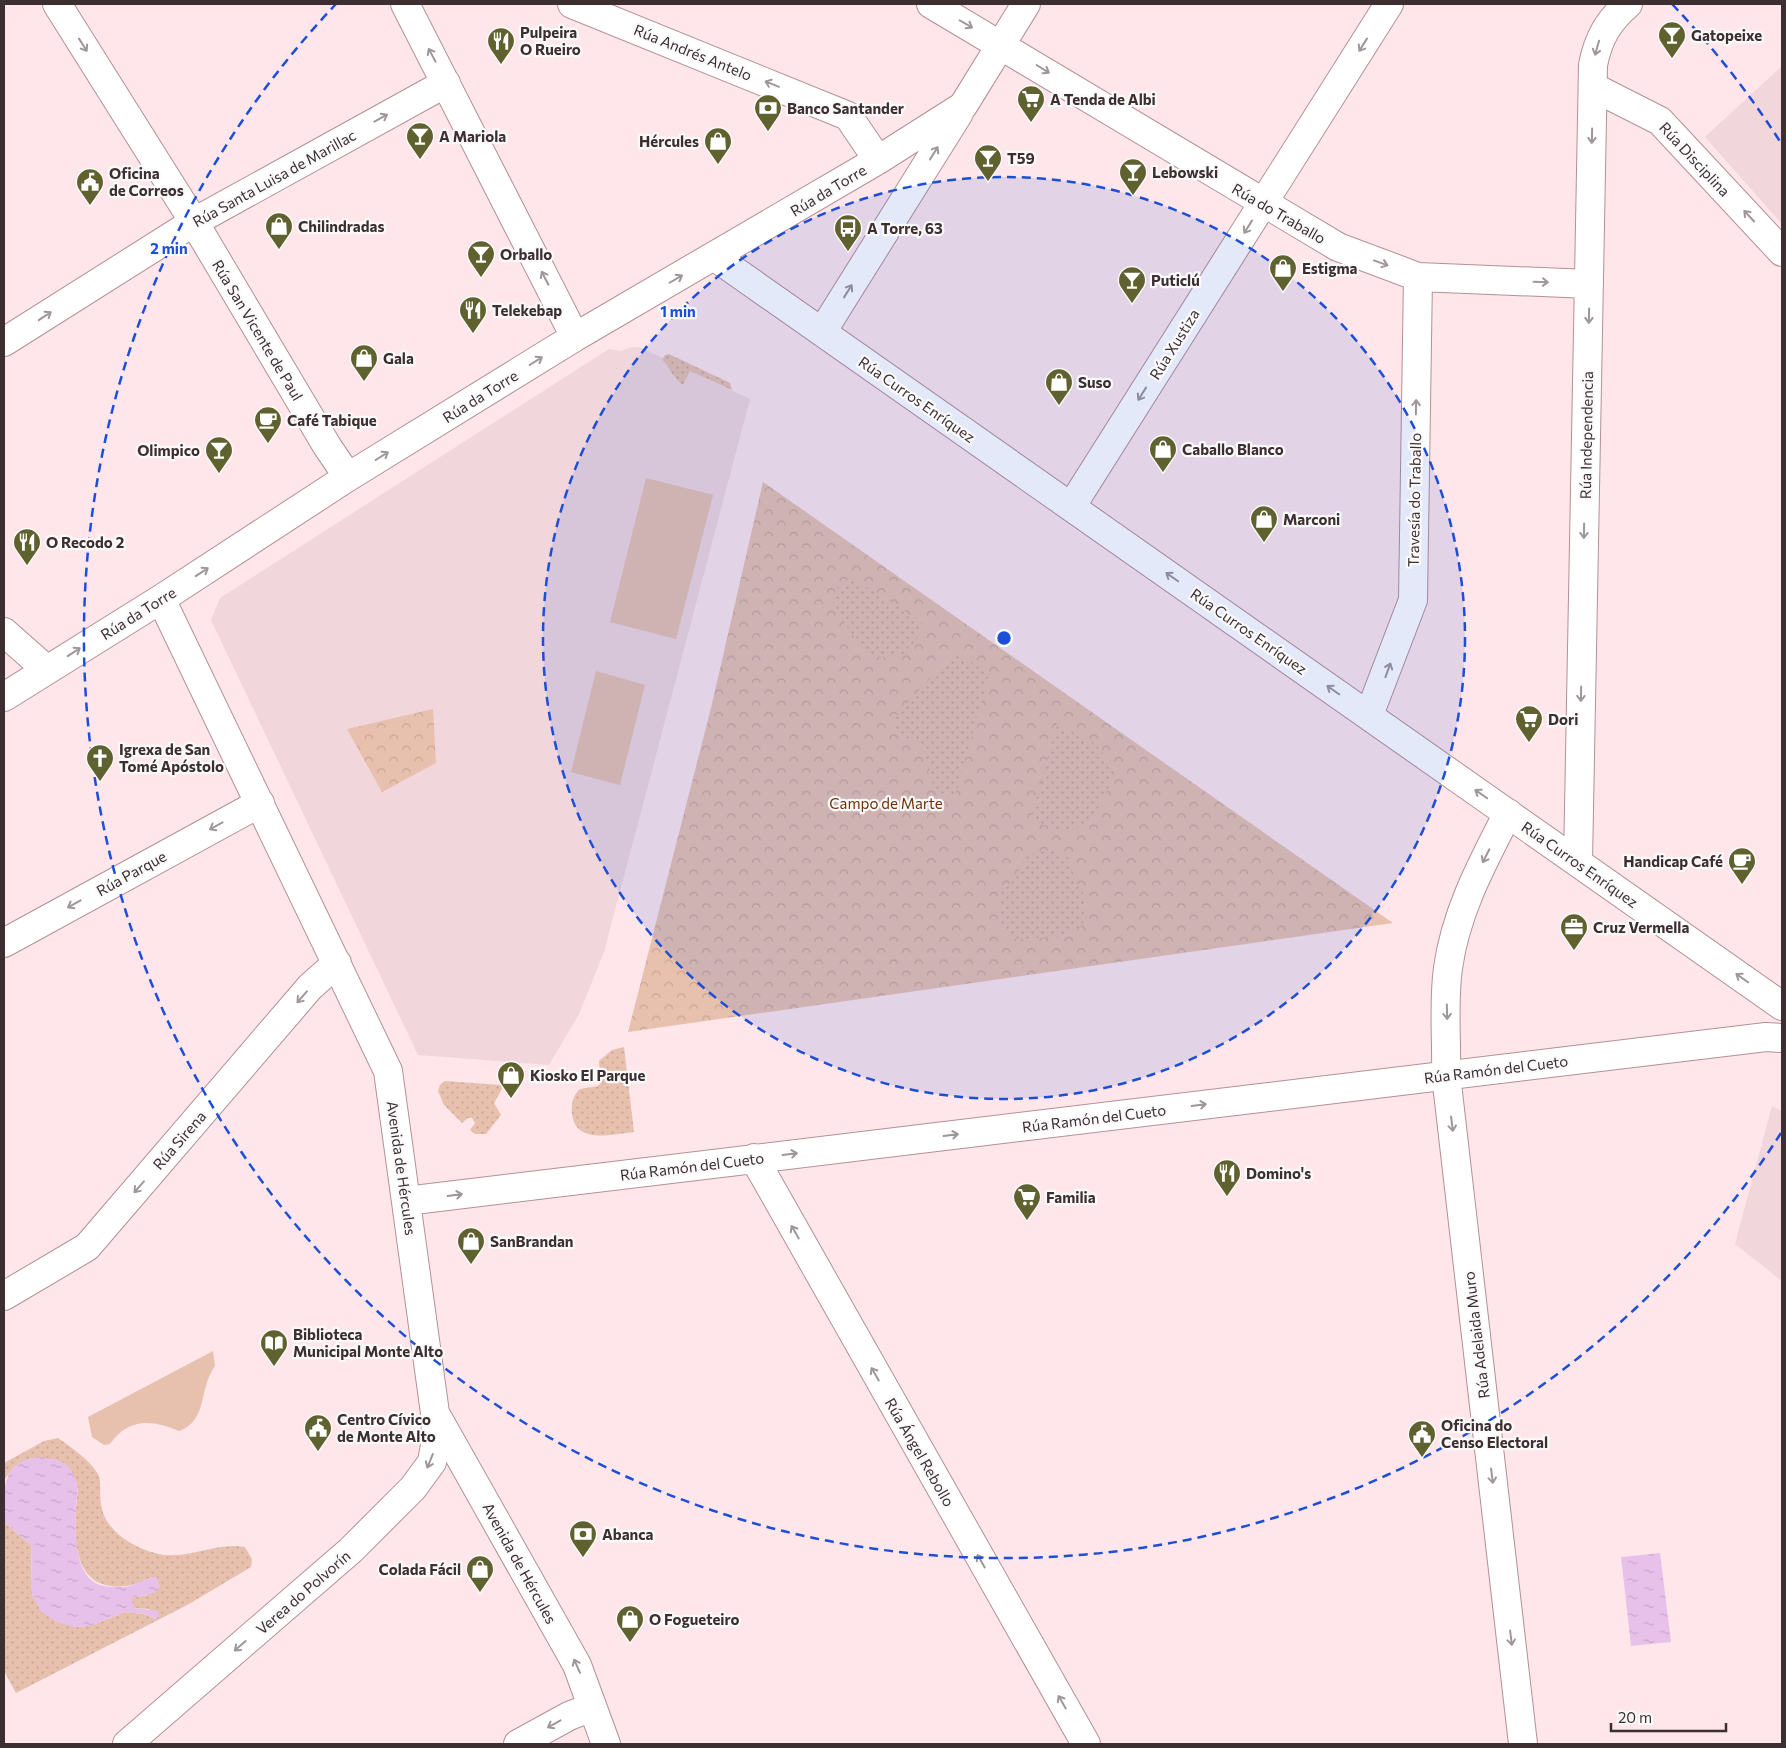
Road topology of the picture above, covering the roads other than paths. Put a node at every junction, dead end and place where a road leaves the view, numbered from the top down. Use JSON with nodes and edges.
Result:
{"nodes":[{"id":1,"x":57,"y":4,"type":"edge"},
{"id":2,"x":405,"y":4,"type":"edge"},
{"id":3,"x":572,"y":4,"type":"edge"},
{"id":4,"x":931,"y":4,"type":"edge"},
{"id":5,"x":1026,"y":4,"type":"edge"},
{"id":6,"x":1389,"y":4,"type":"edge"},
{"id":7,"x":1616,"y":7,"type":"edge"},
{"id":8,"x":613,"y":12,"type":"edge"},
{"id":9,"x":1002,"y":44,"type":"junction"},
{"id":10,"x":446,"y":82,"type":"junction"},
{"id":11,"x":1593,"y":87,"type":"junction"},
{"id":12,"x":963,"y":106,"type":"junction"},
{"id":13,"x":878,"y":160,"type":"junction"},
{"id":14,"x":1263,"y":203,"type":"junction"},
{"id":15,"x":194,"y":222,"type":"junction"},
{"id":16,"x":1782,"y":252,"type":"edge"},
{"id":17,"x":715,"y":256,"type":"junction"},
{"id":18,"x":1418,"y":277,"type":"junction"},
{"id":19,"x":1589,"y":284,"type":"junction"},
{"id":20,"x":822,"y":332,"type":"junction"},
{"id":21,"x":575,"y":337,"type":"junction"},
{"id":22,"x":4,"y":342,"type":"edge"},
{"id":23,"x":348,"y":477,"type":"junction"},
{"id":24,"x":1071,"y":506,"type":"junction"},
{"id":25,"x":161,"y":599,"type":"junction"},
{"id":26,"x":4,"y":632,"type":"edge"},
{"id":27,"x":47,"y":670,"type":"junction"},
{"id":28,"x":4,"y":697,"type":"edge"},
{"id":29,"x":1369,"y":715,"type":"junction"},
{"id":30,"x":260,"y":803,"type":"junction"},
{"id":31,"x":1508,"y":813,"type":"junction"},
{"id":32,"x":1578,"y":862,"type":"junction"},
{"id":33,"x":4,"y":943,"type":"edge"},
{"id":34,"x":336,"y":963,"type":"junction"},
{"id":35,"x":1782,"y":1006,"type":"edge"},
{"id":36,"x":1782,"y":1038,"type":"edge"},
{"id":37,"x":1446,"y":1075,"type":"junction"},
{"id":38,"x":754,"y":1158,"type":"junction"},
{"id":39,"x":406,"y":1201,"type":"junction"},
{"id":40,"x":4,"y":1296,"type":"edge"},
{"id":41,"x":435,"y":1413,"type":"junction"},
{"id":42,"x":592,"y":1707,"type":"junction"},
{"id":43,"x":127,"y":1744,"type":"edge"},
{"id":44,"x":518,"y":1744,"type":"edge"},
{"id":45,"x":606,"y":1744,"type":"edge"},
{"id":46,"x":1086,"y":1744,"type":"edge"},
{"id":47,"x":1523,"y":1744,"type":"edge"}],
"edges":[{"from":1,"to":15,"type":"street","name":"Rúa San Vicente de Paul","one_way":true},
{"from":10,"to":2,"type":"street","one_way":true},
{"from":3,"to":8,"type":"street","name":"Rúa Andrés Antelo"},
{"from":4,"to":9,"type":"street","name":"Rúa do Traballo","one_way":true},
{"from":5,"to":9,"type":"street","name":"Rúa da Torre"},
{"from":6,"to":14,"type":"street","name":"Rúa Xustiza","one_way":true},
{"from":7,"to":11,"type":"street","name":"Rúa Independencia","one_way":true},
{"from":13,"to":8,"type":"street","name":"Rúa Andrés Antelo","one_way":true},
{"from":9,"to":12,"type":"street","name":"Rúa da Torre"},
{"from":9,"to":14,"type":"street","name":"Rúa do Traballo","one_way":true},
{"from":15,"to":10,"type":"street","name":"Rúa Santa Luisa de Marillac","one_way":true},
{"from":21,"to":10,"type":"street","one_way":true},
{"from":16,"to":11,"type":"street","name":"Rúa Disciplina","one_way":true},
{"from":11,"to":19,"type":"street","name":"Rúa Independencia","one_way":true},
{"from":12,"to":13,"type":"street","name":"Rúa da Torre"},
{"from":20,"to":12,"type":"street","name":"Rúa da Torre","one_way":true},
{"from":13,"to":17,"type":"street","name":"Rúa da Torre"},
{"from":14,"to":18,"type":"street","name":"Rúa do Traballo","one_way":true},
{"from":14,"to":24,"type":"street","name":"Rúa Xustiza","one_way":true},
{"from":22,"to":15,"type":"street","name":"Rúa Santa Luisa de Marillac","one_way":true},
{"from":15,"to":23,"type":"street","name":"Rúa San Vicente de Paul"},
{"from":17,"to":20,"type":"street","name":"Rúa Curros Enríquez"},
{"from":21,"to":17,"type":"street","name":"Rúa da Torre","one_way":true},
{"from":18,"to":19,"type":"street","name":"Rúa do Traballo","one_way":true},
{"from":29,"to":18,"type":"street","name":"Travesía do Traballo","one_way":true},
{"from":19,"to":32,"type":"street","name":"Rúa Independencia","one_way":true},
{"from":20,"to":24,"type":"street","name":"Rúa Curros Enríquez"},
{"from":23,"to":21,"type":"street","name":"Rúa da Torre","one_way":true},
{"from":25,"to":23,"type":"street","name":"Rúa da Torre","one_way":true},
{"from":29,"to":24,"type":"street","name":"Rúa Curros Enríquez","one_way":true},
{"from":27,"to":25,"type":"street","name":"Rúa da Torre","one_way":true},
{"from":25,"to":30,"type":"street","name":"Avenida de Hércules"},
{"from":26,"to":27,"type":"street"},
{"from":27,"to":28,"type":"street","name":"Rúa da Torre"},
{"from":31,"to":29,"type":"street","name":"Rúa Curros Enríquez","one_way":true},
{"from":30,"to":33,"type":"street","name":"Rúa Parque","one_way":true},
{"from":30,"to":34,"type":"street","name":"Avenida de Hércules"},
{"from":31,"to":32,"type":"street","name":"Rúa Curros Enríquez"},
{"from":31,"to":37,"type":"street","name":"Rúa Adelaida Muro","one_way":true},
{"from":35,"to":32,"type":"street","name":"Rúa Curros Enríquez","one_way":true},
{"from":34,"to":39,"type":"street","name":"Avenida de Hércules"},
{"from":34,"to":40,"type":"street","name":"Rúa Sirena","one_way":true},
{"from":36,"to":37,"type":"street","name":"Rúa Ramón del Cueto"},
{"from":38,"to":37,"type":"street","name":"Rúa Ramón del Cueto","one_way":true},
{"from":37,"to":47,"type":"street","name":"Rúa Adelaida Muro","one_way":true},
{"from":39,"to":38,"type":"street","name":"Rúa Ramón del Cueto","one_way":true},
{"from":46,"to":38,"type":"street","name":"Rúa Ángel Rebollo","one_way":true},
{"from":39,"to":41,"type":"street","name":"Avenida de Hércules"},
{"from":42,"to":41,"type":"street","name":"Avenida de Hércules","one_way":true},
{"from":41,"to":43,"type":"street","name":"Verea do Polvorín","one_way":true},
{"from":42,"to":44,"type":"street","one_way":true},
{"from":42,"to":45,"type":"street","name":"Avenida de Hércules"}]}
